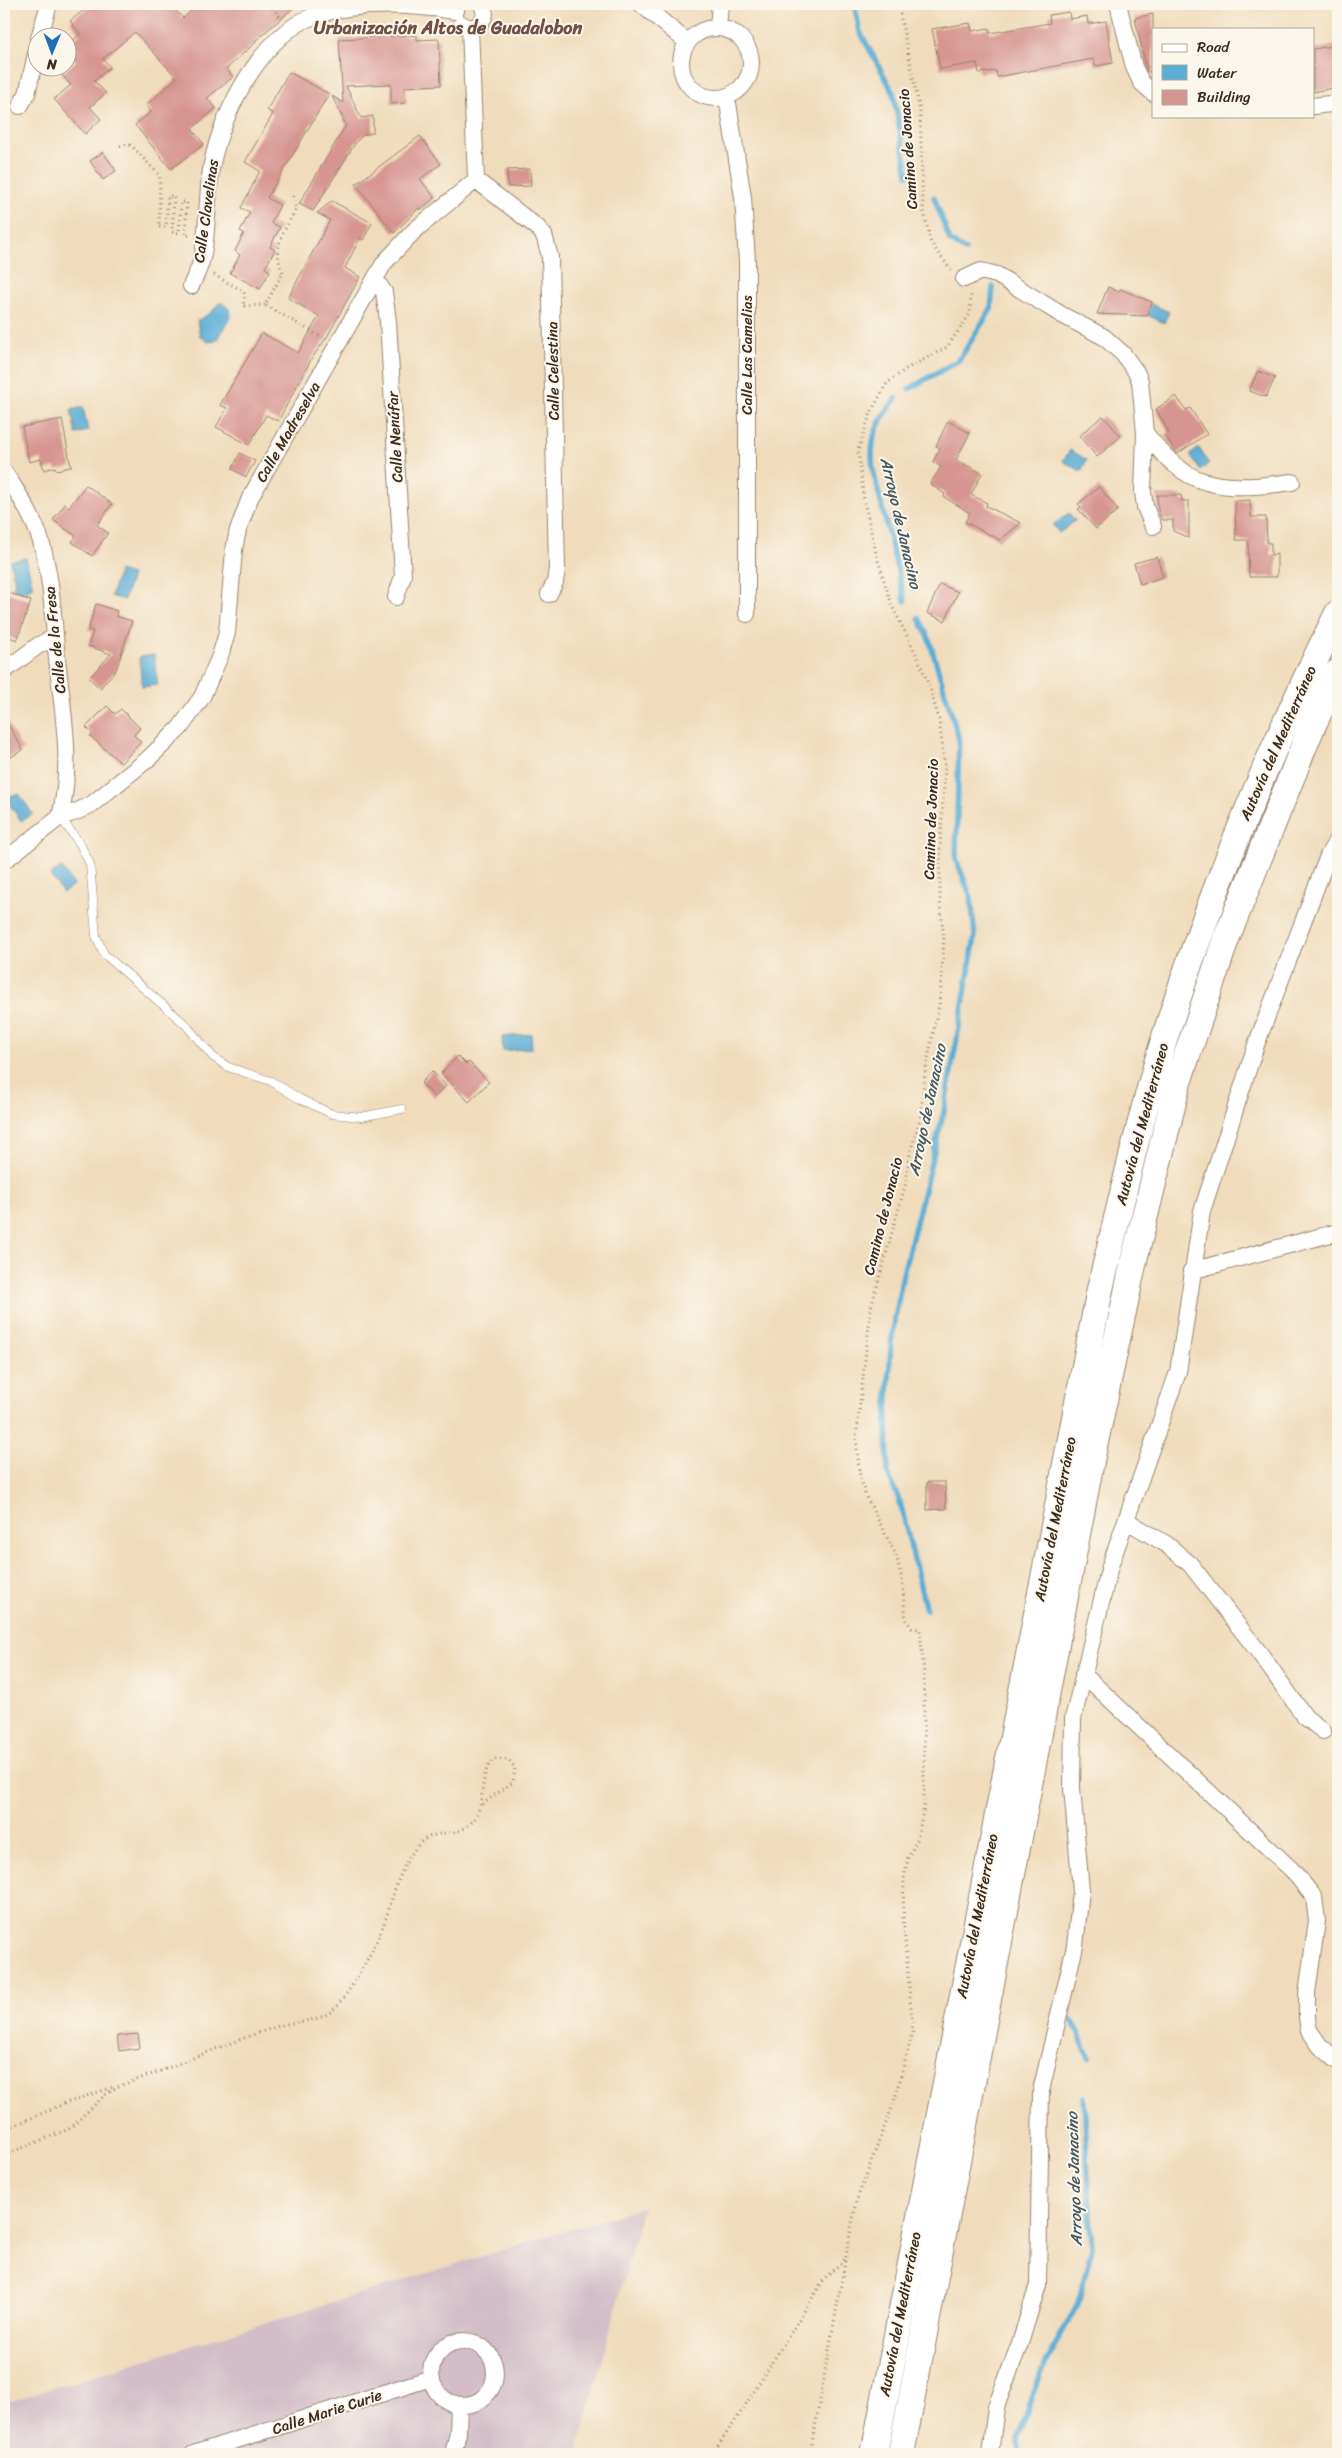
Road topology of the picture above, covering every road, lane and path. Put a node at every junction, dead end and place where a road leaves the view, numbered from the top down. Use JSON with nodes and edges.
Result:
{"nodes":[{"id":1,"x":49,"y":4,"type":"edge"},
{"id":2,"x":482,"y":4,"type":"edge"},
{"id":3,"x":641,"y":4,"type":"edge"},
{"id":4,"x":720,"y":4,"type":"edge"},
{"id":5,"x":898,"y":4,"type":"edge"},
{"id":6,"x":1118,"y":4,"type":"edge"},
{"id":7,"x":458,"y":8,"type":"edge"},
{"id":8,"x":470,"y":27,"type":"junction"},
{"id":9,"x":42,"y":28,"type":"edge"},
{"id":10,"x":718,"y":28,"type":"junction"},
{"id":11,"x":687,"y":42,"type":"junction"},
{"id":12,"x":31,"y":78,"type":"edge"},
{"id":13,"x":1152,"y":92,"type":"edge"},
{"id":14,"x":726,"y":97,"type":"junction"},
{"id":15,"x":1338,"y":103,"type":"edge"},
{"id":16,"x":20,"y":106,"type":"dead end"},
{"id":17,"x":1314,"y":106,"type":"edge"},
{"id":18,"x":120,"y":146,"type":"dead end"},
{"id":19,"x":476,"y":180,"type":"junction"},
{"id":20,"x":293,"y":196,"type":"dead end"},
{"id":21,"x":204,"y":236,"type":"junction"},
{"id":22,"x":199,"y":267,"type":"junction"},
{"id":23,"x":375,"y":279,"type":"junction"},
{"id":24,"x":964,"y":279,"type":"junction"},
{"id":25,"x":191,"y":286,"type":"dead end"},
{"id":26,"x":265,"y":305,"type":"junction"},
{"id":27,"x":337,"y":346,"type":"junction"},
{"id":28,"x":1145,"y":433,"type":"junction"},
{"id":29,"x":4,"y":472,"type":"edge"},
{"id":30,"x":1292,"y":482,"type":"dead end"},
{"id":31,"x":1153,"y":526,"type":"dead end"},
{"id":32,"x":549,"y":594,"type":"dead end"},
{"id":33,"x":396,"y":597,"type":"dead end"},
{"id":34,"x":1338,"y":613,"type":"edge"},
{"id":35,"x":747,"y":614,"type":"dead end"},
{"id":36,"x":55,"y":637,"type":"junction"},
{"id":37,"x":4,"y":671,"type":"edge"},
{"id":38,"x":1338,"y":672,"type":"edge"},
{"id":39,"x":60,"y":817,"type":"junction"},
{"id":40,"x":1338,"y":838,"type":"edge"},
{"id":41,"x":4,"y":861,"type":"edge"},
{"id":42,"x":402,"y":1109,"type":"dead end"},
{"id":43,"x":1338,"y":1232,"type":"edge"},
{"id":44,"x":1192,"y":1271,"type":"junction"},
{"id":45,"x":1127,"y":1521,"type":"junction"},
{"id":46,"x":1083,"y":1674,"type":"junction"},
{"id":47,"x":1323,"y":1730,"type":"dead end"},
{"id":48,"x":481,"y":1805,"type":"junction"},
{"id":49,"x":1338,"y":2061,"type":"edge"},
{"id":50,"x":120,"y":2086,"type":"junction"},
{"id":51,"x":4,"y":2130,"type":"edge"},
{"id":52,"x":4,"y":2154,"type":"edge"},
{"id":53,"x":846,"y":2258,"type":"junction"},
{"id":54,"x":431,"y":2378,"type":"junction"},
{"id":55,"x":459,"y":2405,"type":"junction"},
{"id":56,"x":193,"y":2454,"type":"edge"},
{"id":57,"x":453,"y":2454,"type":"edge"},
{"id":58,"x":712,"y":2454,"type":"edge"},
{"id":59,"x":810,"y":2454,"type":"edge"},
{"id":60,"x":874,"y":2454,"type":"edge"},
{"id":61,"x":901,"y":2454,"type":"edge"},
{"id":62,"x":990,"y":2454,"type":"edge"}],
"edges":[{"from":1,"to":9,"type":"street"},
{"from":2,"to":8,"type":"street"},
{"from":3,"to":11,"type":"street"},
{"from":4,"to":10,"type":"street"},
{"from":5,"to":24,"type":"path","name":"Camino de Jonacio"},
{"from":6,"to":13,"type":"street"},
{"from":7,"to":8,"type":"street"},
{"from":7,"to":21,"type":"street","name":"Calle Clavelinas"},
{"from":8,"to":19,"type":"street"},
{"from":10,"to":11,"type":"street"},
{"from":10,"to":14,"type":"street"},
{"from":11,"to":14,"type":"street"},
{"from":12,"to":16,"type":"street"},
{"from":14,"to":35,"type":"street","name":"Calle Las Camelias"},
{"from":15,"to":17,"type":"street"},
{"from":18,"to":21,"type":"path"},
{"from":19,"to":23,"type":"street","name":"Calle Madreselva"},
{"from":19,"to":32,"type":"street","name":"Calle Celestina"},
{"from":20,"to":26,"type":"path"},
{"from":21,"to":22,"type":"street","name":"Calle Clavelinas"},
{"from":22,"to":25,"type":"street","name":"Calle Clavelinas"},
{"from":22,"to":26,"type":"path"},
{"from":23,"to":27,"type":"street","name":"Calle Madreselva"},
{"from":23,"to":33,"type":"street","name":"Calle Nenúfar"},
{"from":24,"to":28,"type":"street"},
{"from":24,"to":53,"type":"path","name":"Camino de Jonacio"},
{"from":26,"to":27,"type":"path"},
{"from":27,"to":39,"type":"street","name":"Calle Madreselva"},
{"from":28,"to":30,"type":"street"},
{"from":28,"to":31,"type":"street"},
{"from":29,"to":36,"type":"street","name":"Calle de la Fresa"},
{"from":34,"to":60,"type":"highway","name":"Autovía del Mediterráneo"},
{"from":36,"to":37,"type":"street"},
{"from":36,"to":39,"type":"street","name":"Calle de la Fresa"},
{"from":38,"to":61,"type":"highway","name":"Autovía del Mediterráneo"},
{"from":39,"to":41,"type":"street","name":"Calle Madreselva"},
{"from":39,"to":42,"type":"lane"},
{"from":40,"to":44,"type":"street"},
{"from":43,"to":44,"type":"street"},
{"from":44,"to":45,"type":"street"},
{"from":45,"to":46,"type":"street"},
{"from":45,"to":47,"type":"street"},
{"from":46,"to":49,"type":"street"},
{"from":46,"to":62,"type":"street"},
{"from":48,"to":48,"type":"path"},
{"from":48,"to":50,"type":"path"},
{"from":50,"to":51,"type":"path"},
{"from":50,"to":52,"type":"path"},
{"from":53,"to":58,"type":"path"},
{"from":53,"to":59,"type":"path"},
{"from":54,"to":55,"type":"street"},
{"from":54,"to":55,"type":"street"},
{"from":54,"to":56,"type":"street","name":"Calle Marie Curie"},
{"from":55,"to":57,"type":"street"}]}
